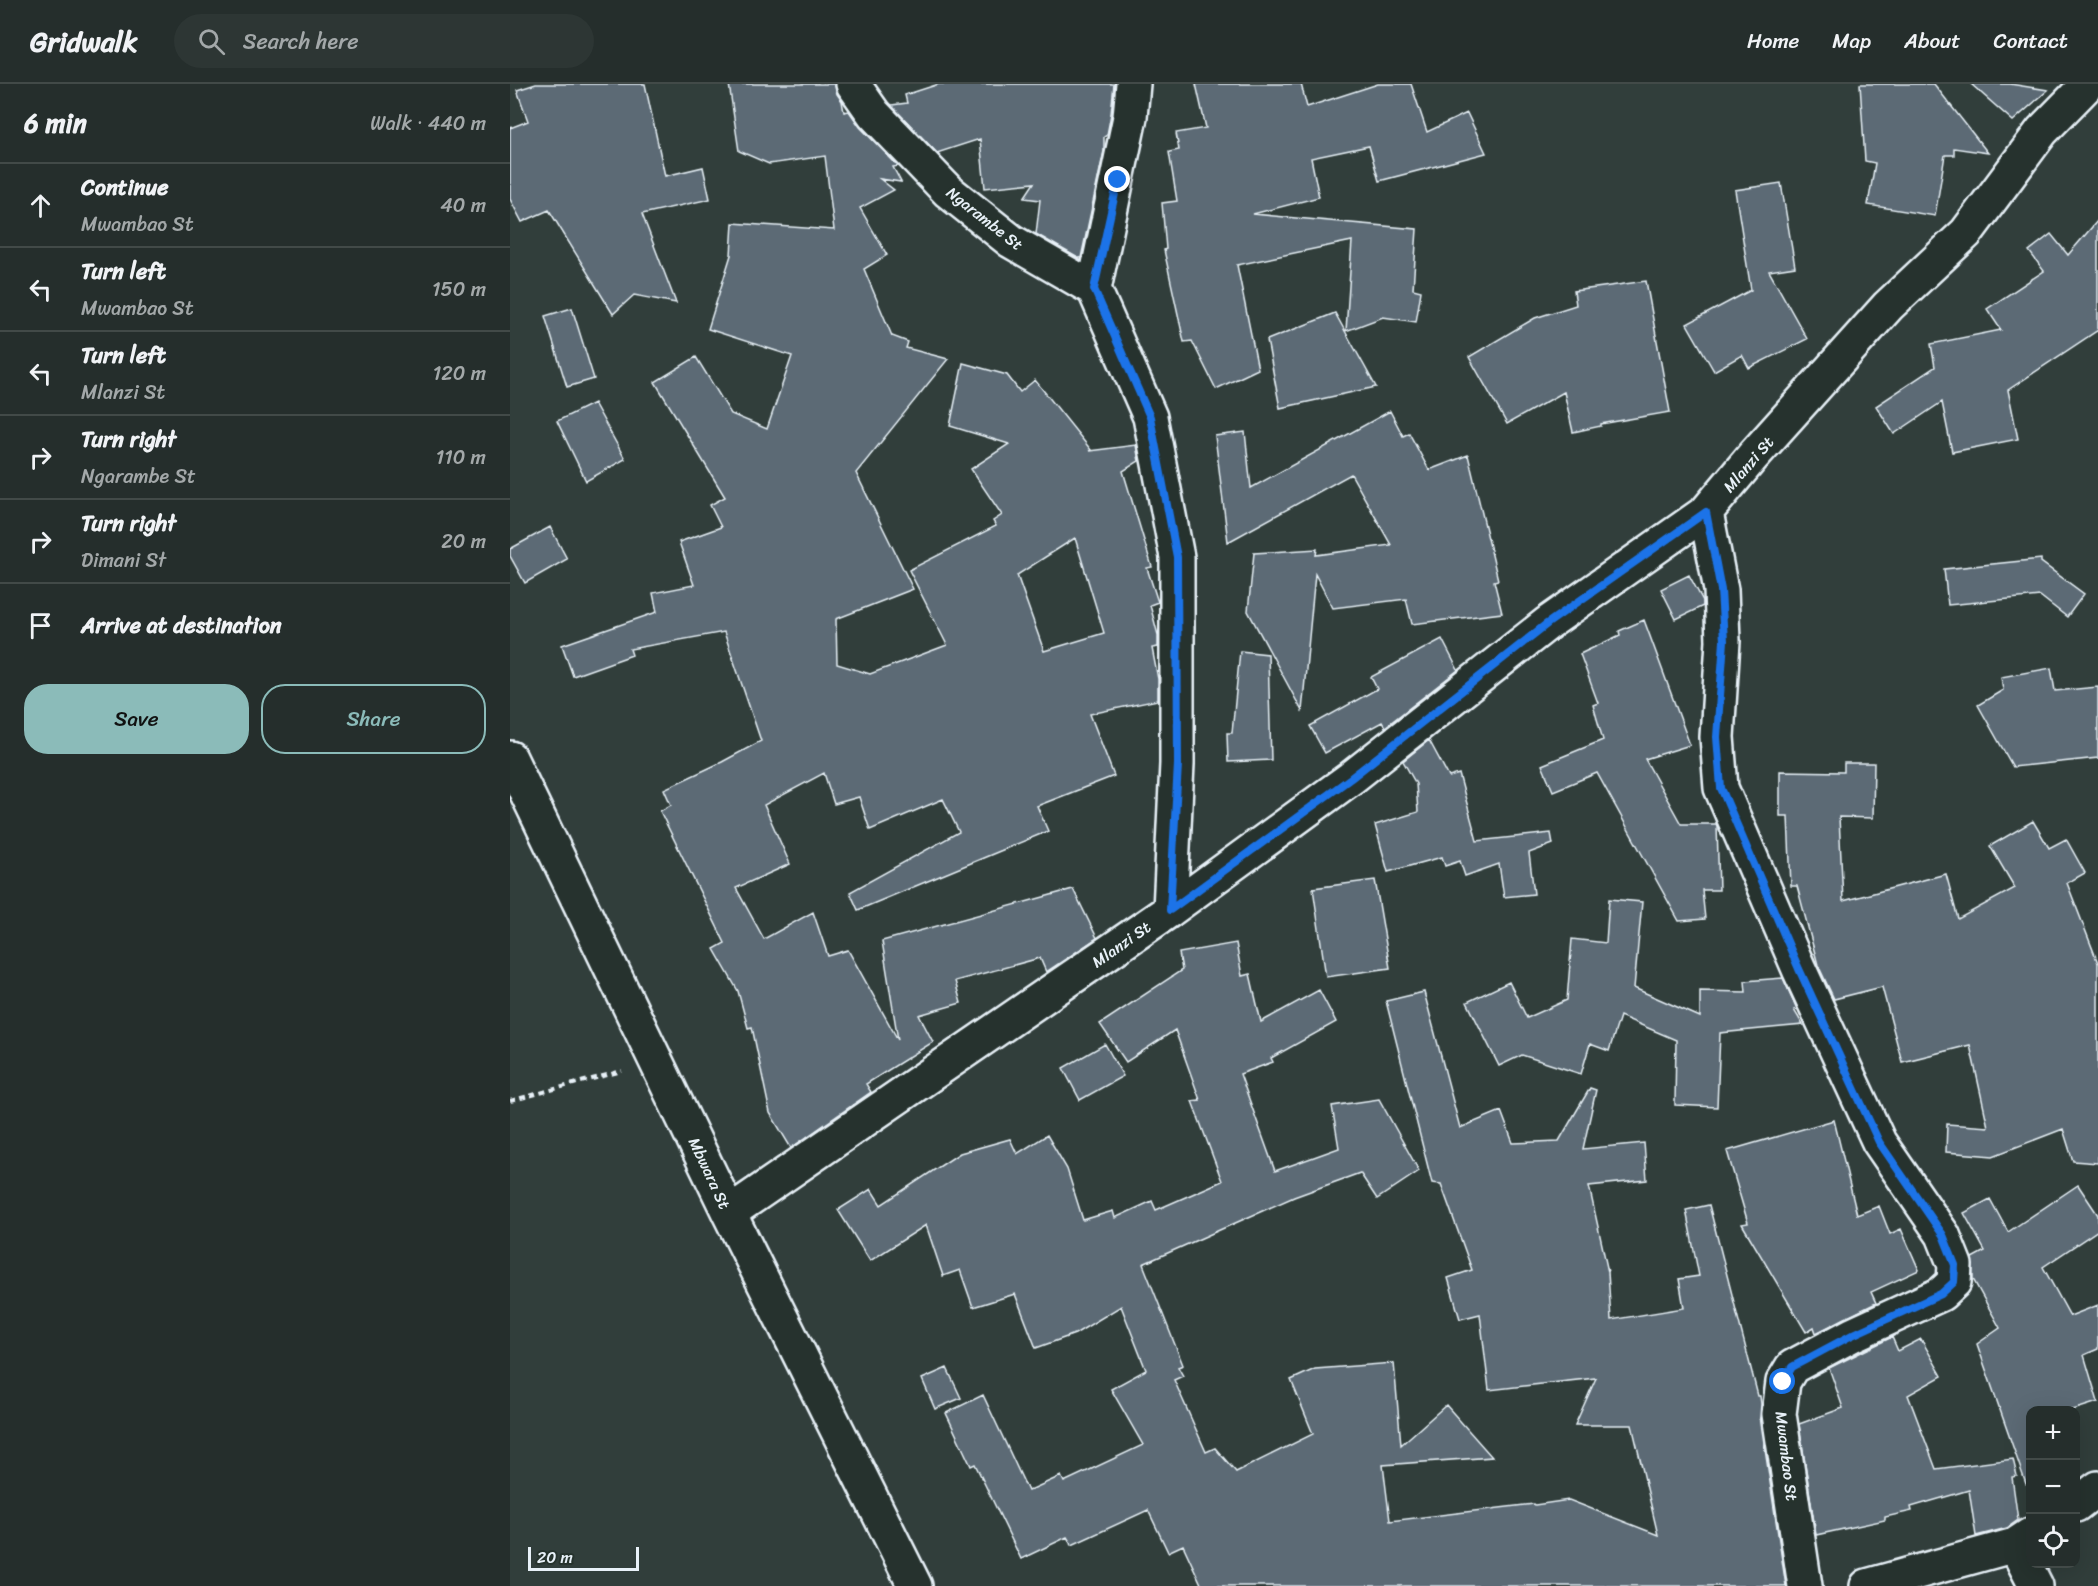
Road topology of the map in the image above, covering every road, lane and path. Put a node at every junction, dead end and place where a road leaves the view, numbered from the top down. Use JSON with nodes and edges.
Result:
{"nodes":[{"id":1,"x":853,"y":84,"type":"edge"},
{"id":2,"x":1133,"y":84,"type":"edge"},
{"id":3,"x":2088,"y":84,"type":"edge"},
{"id":4,"x":1094,"y":289,"type":"junction"},
{"id":5,"x":1706,"y":512,"type":"junction"},
{"id":6,"x":510,"y":758,"type":"edge"},
{"id":7,"x":1170,"y":910,"type":"junction"},
{"id":8,"x":657,"y":1061,"type":"junction"},
{"id":9,"x":510,"y":1101,"type":"edge"},
{"id":10,"x":729,"y":1213,"type":"junction"},
{"id":11,"x":2098,"y":1488,"type":"edge"},
{"id":12,"x":2080,"y":1502,"type":"edge"},
{"id":13,"x":2023,"y":1540,"type":"edge"},
{"id":14,"x":915,"y":1586,"type":"edge"},
{"id":15,"x":1805,"y":1586,"type":"edge"},
{"id":16,"x":1867,"y":1586,"type":"edge"},
{"id":17,"x":2036,"y":1586,"type":"edge"}],
"edges":[{"from":1,"to":4,"type":"street","name":"Ngarambe St"},
{"from":2,"to":4,"type":"street"},
{"from":3,"to":5,"type":"street","name":"Mlanzi St"},
{"from":4,"to":7,"type":"street"},
{"from":5,"to":7,"type":"street","name":"Mlanzi St"},
{"from":5,"to":15,"type":"street","name":"Mwambao St"},
{"from":6,"to":8,"type":"street","name":"Mbwara St"},
{"from":7,"to":10,"type":"street","name":"Mlanzi St"},
{"from":8,"to":9,"type":"path"},
{"from":8,"to":10,"type":"street","name":"Mbwara St"},
{"from":10,"to":14,"type":"street","name":"Mbwara St"},
{"from":11,"to":12,"type":"street"},
{"from":13,"to":16,"type":"street"},
{"from":13,"to":17,"type":"street"}]}
